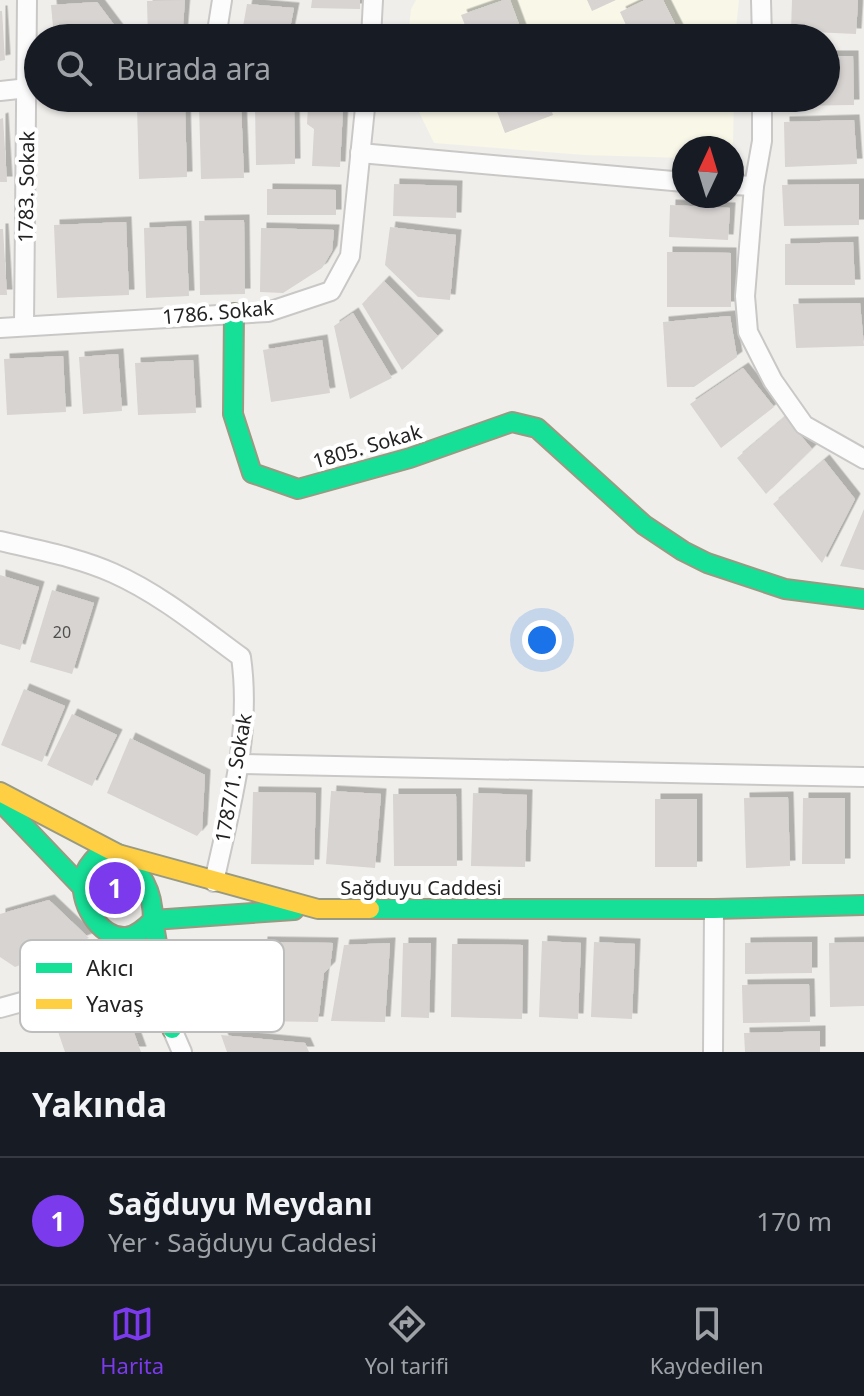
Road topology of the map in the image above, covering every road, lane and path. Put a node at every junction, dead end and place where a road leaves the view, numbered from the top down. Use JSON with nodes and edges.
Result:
{"nodes":[{"id":1,"x":27,"y":0,"type":"edge"},
{"id":2,"x":222,"y":0,"type":"edge"},
{"id":3,"x":373,"y":0,"type":"edge"},
{"id":4,"x":761,"y":0,"type":"edge"},
{"id":5,"x":29,"y":24,"type":"edge"},
{"id":6,"x":218,"y":24,"type":"edge"},
{"id":7,"x":372,"y":24,"type":"edge"},
{"id":8,"x":762,"y":24,"type":"edge"},
{"id":9,"x":24,"y":89,"type":"edge"},
{"id":10,"x":0,"y":91,"type":"edge"},
{"id":11,"x":32,"y":112,"type":"edge"},
{"id":12,"x":364,"y":112,"type":"edge"},
{"id":13,"x":762,"y":112,"type":"edge"},
{"id":14,"x":360,"y":153,"type":"junction"},
{"id":15,"x":672,"y":181,"type":"edge"},
{"id":16,"x":744,"y":186,"type":"edge"},
{"id":17,"x":754,"y":186,"type":"junction"},
{"id":18,"x":234,"y":313,"type":"junction"},
{"id":19,"x":24,"y":326,"type":"junction"},
{"id":20,"x":0,"y":328,"type":"edge"},
{"id":21,"x":864,"y":459,"type":"edge"},
{"id":22,"x":0,"y":541,"type":"edge"},
{"id":23,"x":864,"y":599,"type":"edge"},
{"id":24,"x":239,"y":764,"type":"junction"},
{"id":25,"x":864,"y":777,"type":"edge"},
{"id":26,"x":0,"y":792,"type":"edge"},
{"id":27,"x":0,"y":801,"type":"edge"},
{"id":28,"x":118,"y":854,"type":"junction"},
{"id":29,"x":214,"y":882,"type":"junction"},
{"id":30,"x":82,"y":887,"type":"junction"},
{"id":31,"x":864,"y":905,"type":"edge"},
{"id":32,"x":318,"y":909,"type":"junction"},
{"id":33,"x":714,"y":909,"type":"junction"},
{"id":34,"x":153,"y":920,"type":"junction"},
{"id":35,"x":110,"y":934,"type":"junction"},
{"id":36,"x":114,"y":940,"type":"edge"},
{"id":37,"x":156,"y":940,"type":"edge"},
{"id":38,"x":20,"y":1002,"type":"edge"},
{"id":39,"x":0,"y":1008,"type":"edge"},
{"id":40,"x":173,"y":1032,"type":"edge"},
{"id":41,"x":182,"y":1052,"type":"edge"},
{"id":42,"x":713,"y":1052,"type":"edge"}],
"edges":[{"from":1,"to":5,"type":"street","name":"1783. Sokak"},
{"from":2,"to":6,"type":"street"},
{"from":3,"to":7,"type":"street"},
{"from":4,"to":8,"type":"street"},
{"from":9,"to":10,"type":"street"},
{"from":11,"to":19,"type":"street","name":"1783. Sokak"},
{"from":12,"to":14,"type":"street","name":"1786. Sokak"},
{"from":13,"to":17,"type":"street"},
{"from":14,"to":15,"type":"street"},
{"from":14,"to":18,"type":"street","name":"1786. Sokak"},
{"from":16,"to":17,"type":"street"},
{"from":17,"to":21,"type":"street"},
{"from":18,"to":19,"type":"street","name":"1786. Sokak"},
{"from":18,"to":23,"type":"street","name":"1805. Sokak"},
{"from":19,"to":20,"type":"street","name":"1786. Sokak"},
{"from":22,"to":24,"type":"street","name":"1787/1. Sokak"},
{"from":24,"to":25,"type":"street"},
{"from":24,"to":29,"type":"street","name":"1787/1. Sokak"},
{"from":26,"to":28,"type":"street","name":"Sağduyu Caddesi"},
{"from":27,"to":30,"type":"street"},
{"from":28,"to":29,"type":"street","name":"Sağduyu Caddesi"},
{"from":28,"to":30,"type":"street"},
{"from":28,"to":34,"type":"street"},
{"from":29,"to":32,"type":"street","name":"Sağduyu Caddesi"},
{"from":30,"to":35,"type":"street"},
{"from":31,"to":33,"type":"street","name":"Sağduyu Caddesi"},
{"from":32,"to":33,"type":"street","name":"Sağduyu Caddesi"},
{"from":32,"to":34,"type":"street"},
{"from":33,"to":42,"type":"street"},
{"from":34,"to":35,"type":"street"},
{"from":34,"to":37,"type":"street"},
{"from":35,"to":36,"type":"street"},
{"from":38,"to":39,"type":"street"},
{"from":40,"to":41,"type":"street"}]}
